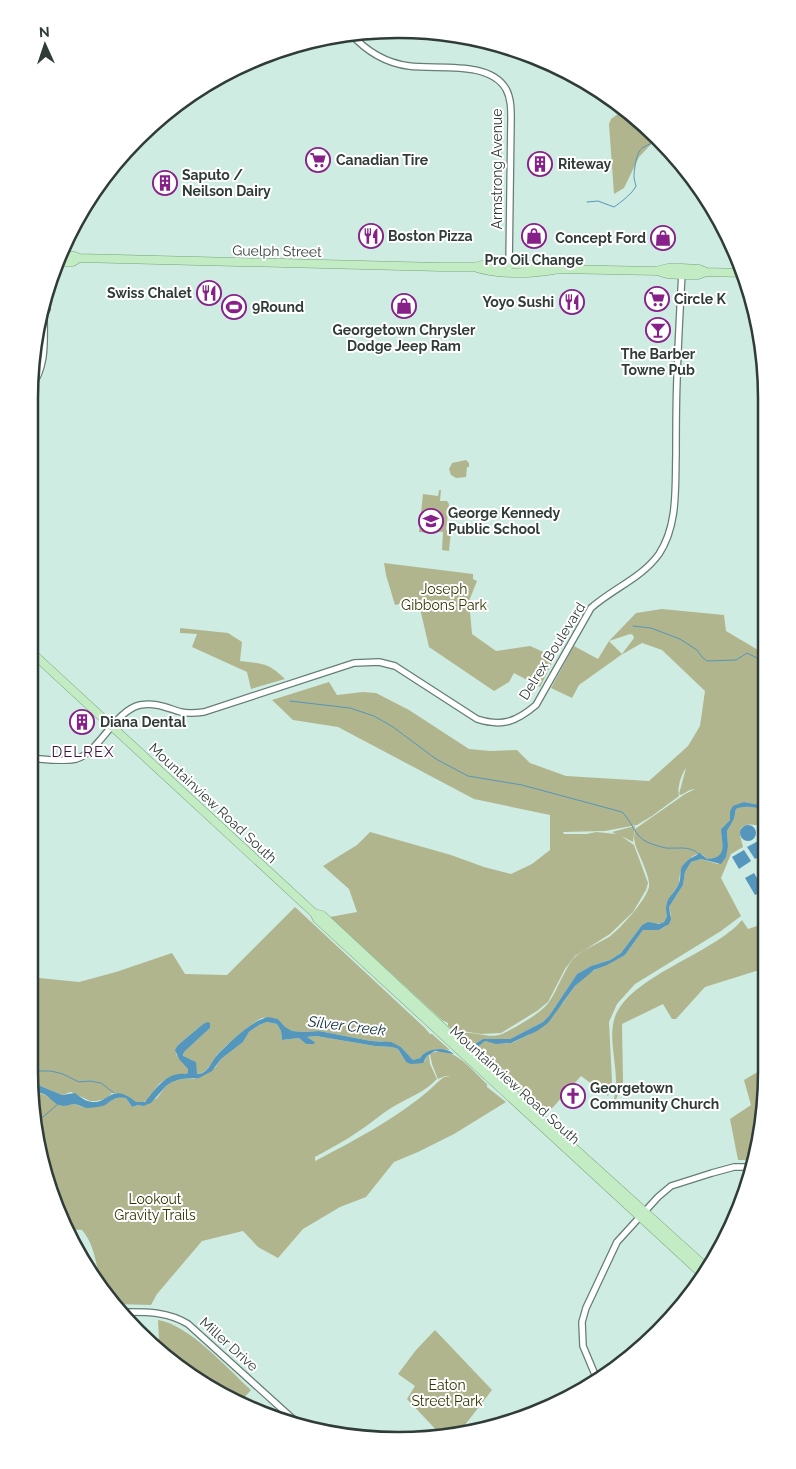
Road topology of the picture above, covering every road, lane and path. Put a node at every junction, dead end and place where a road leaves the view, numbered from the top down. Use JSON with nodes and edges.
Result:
{"nodes":[{"id":1,"x":356,"y":40,"type":"edge"},
{"id":2,"x":67,"y":255,"type":"edge"},
{"id":3,"x":79,"y":258,"type":"junction"},
{"id":4,"x":64,"y":262,"type":"edge"},
{"id":5,"x":509,"y":268,"type":"junction"},
{"id":6,"x":682,"y":271,"type":"junction"},
{"id":7,"x":736,"y":273,"type":"edge"},
{"id":8,"x":44,"y":331,"type":"edge"},
{"id":9,"x":38,"y":376,"type":"edge"},
{"id":10,"x":38,"y":658,"type":"edge"},
{"id":11,"x":112,"y":726,"type":"junction"},
{"id":12,"x":38,"y":758,"type":"edge"},
{"id":13,"x":745,"y":1167,"type":"edge"},
{"id":14,"x":643,"y":1214,"type":"junction"},
{"id":15,"x":702,"y":1264,"type":"edge"},
{"id":16,"x":698,"y":1270,"type":"edge"},
{"id":17,"x":130,"y":1312,"type":"edge"},
{"id":18,"x":594,"y":1373,"type":"edge"},
{"id":19,"x":287,"y":1414,"type":"edge"}],
"edges":[{"from":1,"to":5,"type":"street","name":"Armstrong Avenue"},
{"from":2,"to":3,"type":"main road","name":"Guelph Street"},
{"from":3,"to":4,"type":"main road","name":"Guelph Street"},
{"from":3,"to":5,"type":"main road","name":"Guelph Street"},
{"from":5,"to":6,"type":"main road","name":"Guelph Street"},
{"from":6,"to":7,"type":"main road","name":"Guelph Street"},
{"from":6,"to":11,"type":"street","name":"Delrex Boulevard"},
{"from":8,"to":9,"type":"street"},
{"from":10,"to":11,"type":"main road","name":"Mountainview Road South"},
{"from":11,"to":12,"type":"street","name":"Delrex Boulevard"},
{"from":11,"to":14,"type":"main road","name":"Mountainview Road South"},
{"from":13,"to":14,"type":"street"},
{"from":14,"to":15,"type":"main road","name":"Mountainview Road South"},
{"from":14,"to":16,"type":"main road","name":"Mountainview Road South"},
{"from":14,"to":18,"type":"street"},
{"from":17,"to":19,"type":"street","name":"Miller Drive"}]}
